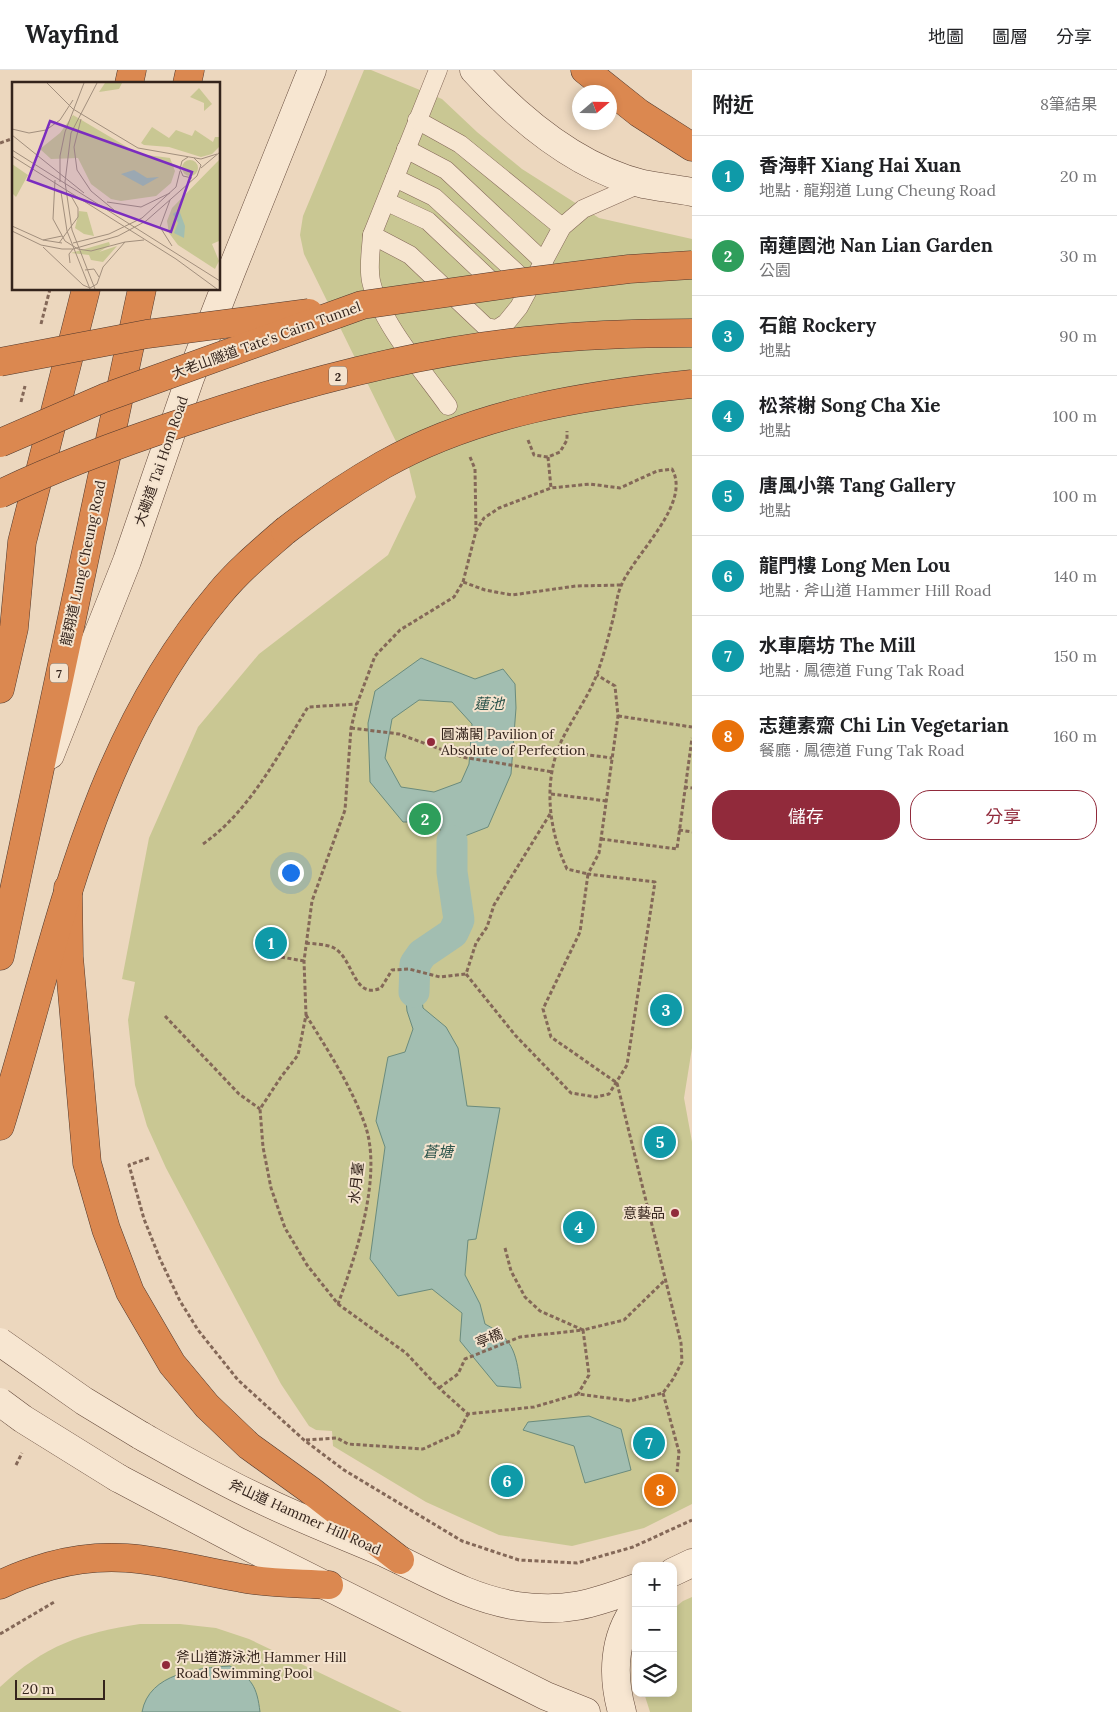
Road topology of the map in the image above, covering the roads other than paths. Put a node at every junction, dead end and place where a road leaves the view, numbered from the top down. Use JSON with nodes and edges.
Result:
{"nodes":[{"id":1,"x":312,"y":70,"type":"edge"},
{"id":2,"x":438,"y":70,"type":"edge"},
{"id":3,"x":474,"y":70,"type":"edge"},
{"id":4,"x":585,"y":70,"type":"edge"},
{"id":5,"x":417,"y":120,"type":"junction"},
{"id":6,"x":692,"y":147,"type":"edge"},
{"id":7,"x":406,"y":149,"type":"junction"},
{"id":8,"x":395,"y":178,"type":"junction"},
{"id":9,"x":642,"y":183,"type":"junction"},
{"id":10,"x":692,"y":192,"type":"edge"},
{"id":11,"x":387,"y":202,"type":"junction"},
{"id":12,"x":562,"y":227,"type":"junction"},
{"id":13,"x":372,"y":235,"type":"junction"},
{"id":14,"x":544,"y":262,"type":"junction"},
{"id":15,"x":692,"y":265,"type":"edge"},
{"id":16,"x":530,"y":285,"type":"junction"},
{"id":17,"x":86,"y":290,"type":"edge"},
{"id":18,"x":142,"y":290,"type":"edge"},
{"id":19,"x":362,"y":305,"type":"junction"},
{"id":20,"x":519,"y":306,"type":"junction"},
{"id":21,"x":692,"y":333,"type":"edge"},
{"id":22,"x":0,"y":362,"type":"edge"},
{"id":23,"x":692,"y":384,"type":"edge"},
{"id":24,"x":448,"y":406,"type":"dead end"},
{"id":25,"x":0,"y":443,"type":"edge"},
{"id":26,"x":0,"y":494,"type":"edge"},
{"id":27,"x":22,"y":542,"type":"junction"},
{"id":28,"x":0,"y":572,"type":"edge"},
{"id":29,"x":0,"y":689,"type":"edge"},
{"id":30,"x":34,"y":796,"type":"junction"},
{"id":31,"x":68,"y":888,"type":"junction"},
{"id":32,"x":0,"y":956,"type":"edge"},
{"id":33,"x":0,"y":1126,"type":"edge"},
{"id":34,"x":0,"y":1342,"type":"edge"},
{"id":35,"x":0,"y":1402,"type":"edge"},
{"id":36,"x":400,"y":1560,"type":"junction"},
{"id":37,"x":329,"y":1585,"type":"junction"},
{"id":38,"x":0,"y":1586,"type":"edge"},
{"id":39,"x":632,"y":1589,"type":"edge"},
{"id":40,"x":632,"y":1614,"type":"edge"},
{"id":41,"x":586,"y":1712,"type":"edge"},
{"id":42,"x":622,"y":1712,"type":"edge"}],
"edges":[{"from":1,"to":30,"type":"main road","name":"大磡道 Tai Hom Road"},
{"from":2,"to":5,"type":"lane"},
{"from":3,"to":9,"type":"main road"},
{"from":4,"to":6,"type":"highway"},
{"from":5,"to":7,"type":"lane"},
{"from":5,"to":12,"type":"lane"},
{"from":7,"to":8,"type":"lane"},
{"from":7,"to":14,"type":"lane"},
{"from":8,"to":11,"type":"lane"},
{"from":8,"to":16,"type":"lane"},
{"from":9,"to":10,"type":"main road"},
{"from":9,"to":12,"type":"lane"},
{"from":11,"to":13,"type":"lane"},
{"from":11,"to":20,"type":"lane"},
{"from":12,"to":14,"type":"lane"},
{"from":13,"to":20,"type":"lane"},
{"from":13,"to":24,"type":"lane"},
{"from":14,"to":16,"type":"lane"},
{"from":15,"to":19,"type":"highway","name":"大老山隧道 Tate's Cairn Tunnel","bridge":true},
{"from":16,"to":20,"type":"lane"},
{"from":17,"to":27,"type":"highway"},
{"from":18,"to":30,"type":"highway","name":"龍翔道 Lung Cheung Road","number":"7"},
{"from":19,"to":22,"type":"highway","bridge":true},
{"from":19,"to":25,"type":"highway","name":"大老山隧道 Tate's Cairn Tunnel","bridge":true},
{"from":21,"to":26,"type":"highway","number":"2","bridge":true},
{"from":23,"to":31,"type":"highway","bridge":true},
{"from":27,"to":28,"type":"highway"},
{"from":27,"to":29,"type":"highway"},
{"from":30,"to":32,"type":"highway","name":"龍翔道 Lung Cheung Road","number":"7"},
{"from":31,"to":33,"type":"highway"},
{"from":31,"to":36,"type":"highway"},
{"from":34,"to":36,"type":"main road","name":"斧山道 Hammer Hill Road","bridge":true},
{"from":35,"to":37,"type":"main road","bridge":true},
{"from":36,"to":39,"type":"main road","name":"斧山道 Hammer Hill Road"},
{"from":37,"to":38,"type":"highway"},
{"from":37,"to":41,"type":"main road"},
{"from":40,"to":42,"type":"main road"}]}
